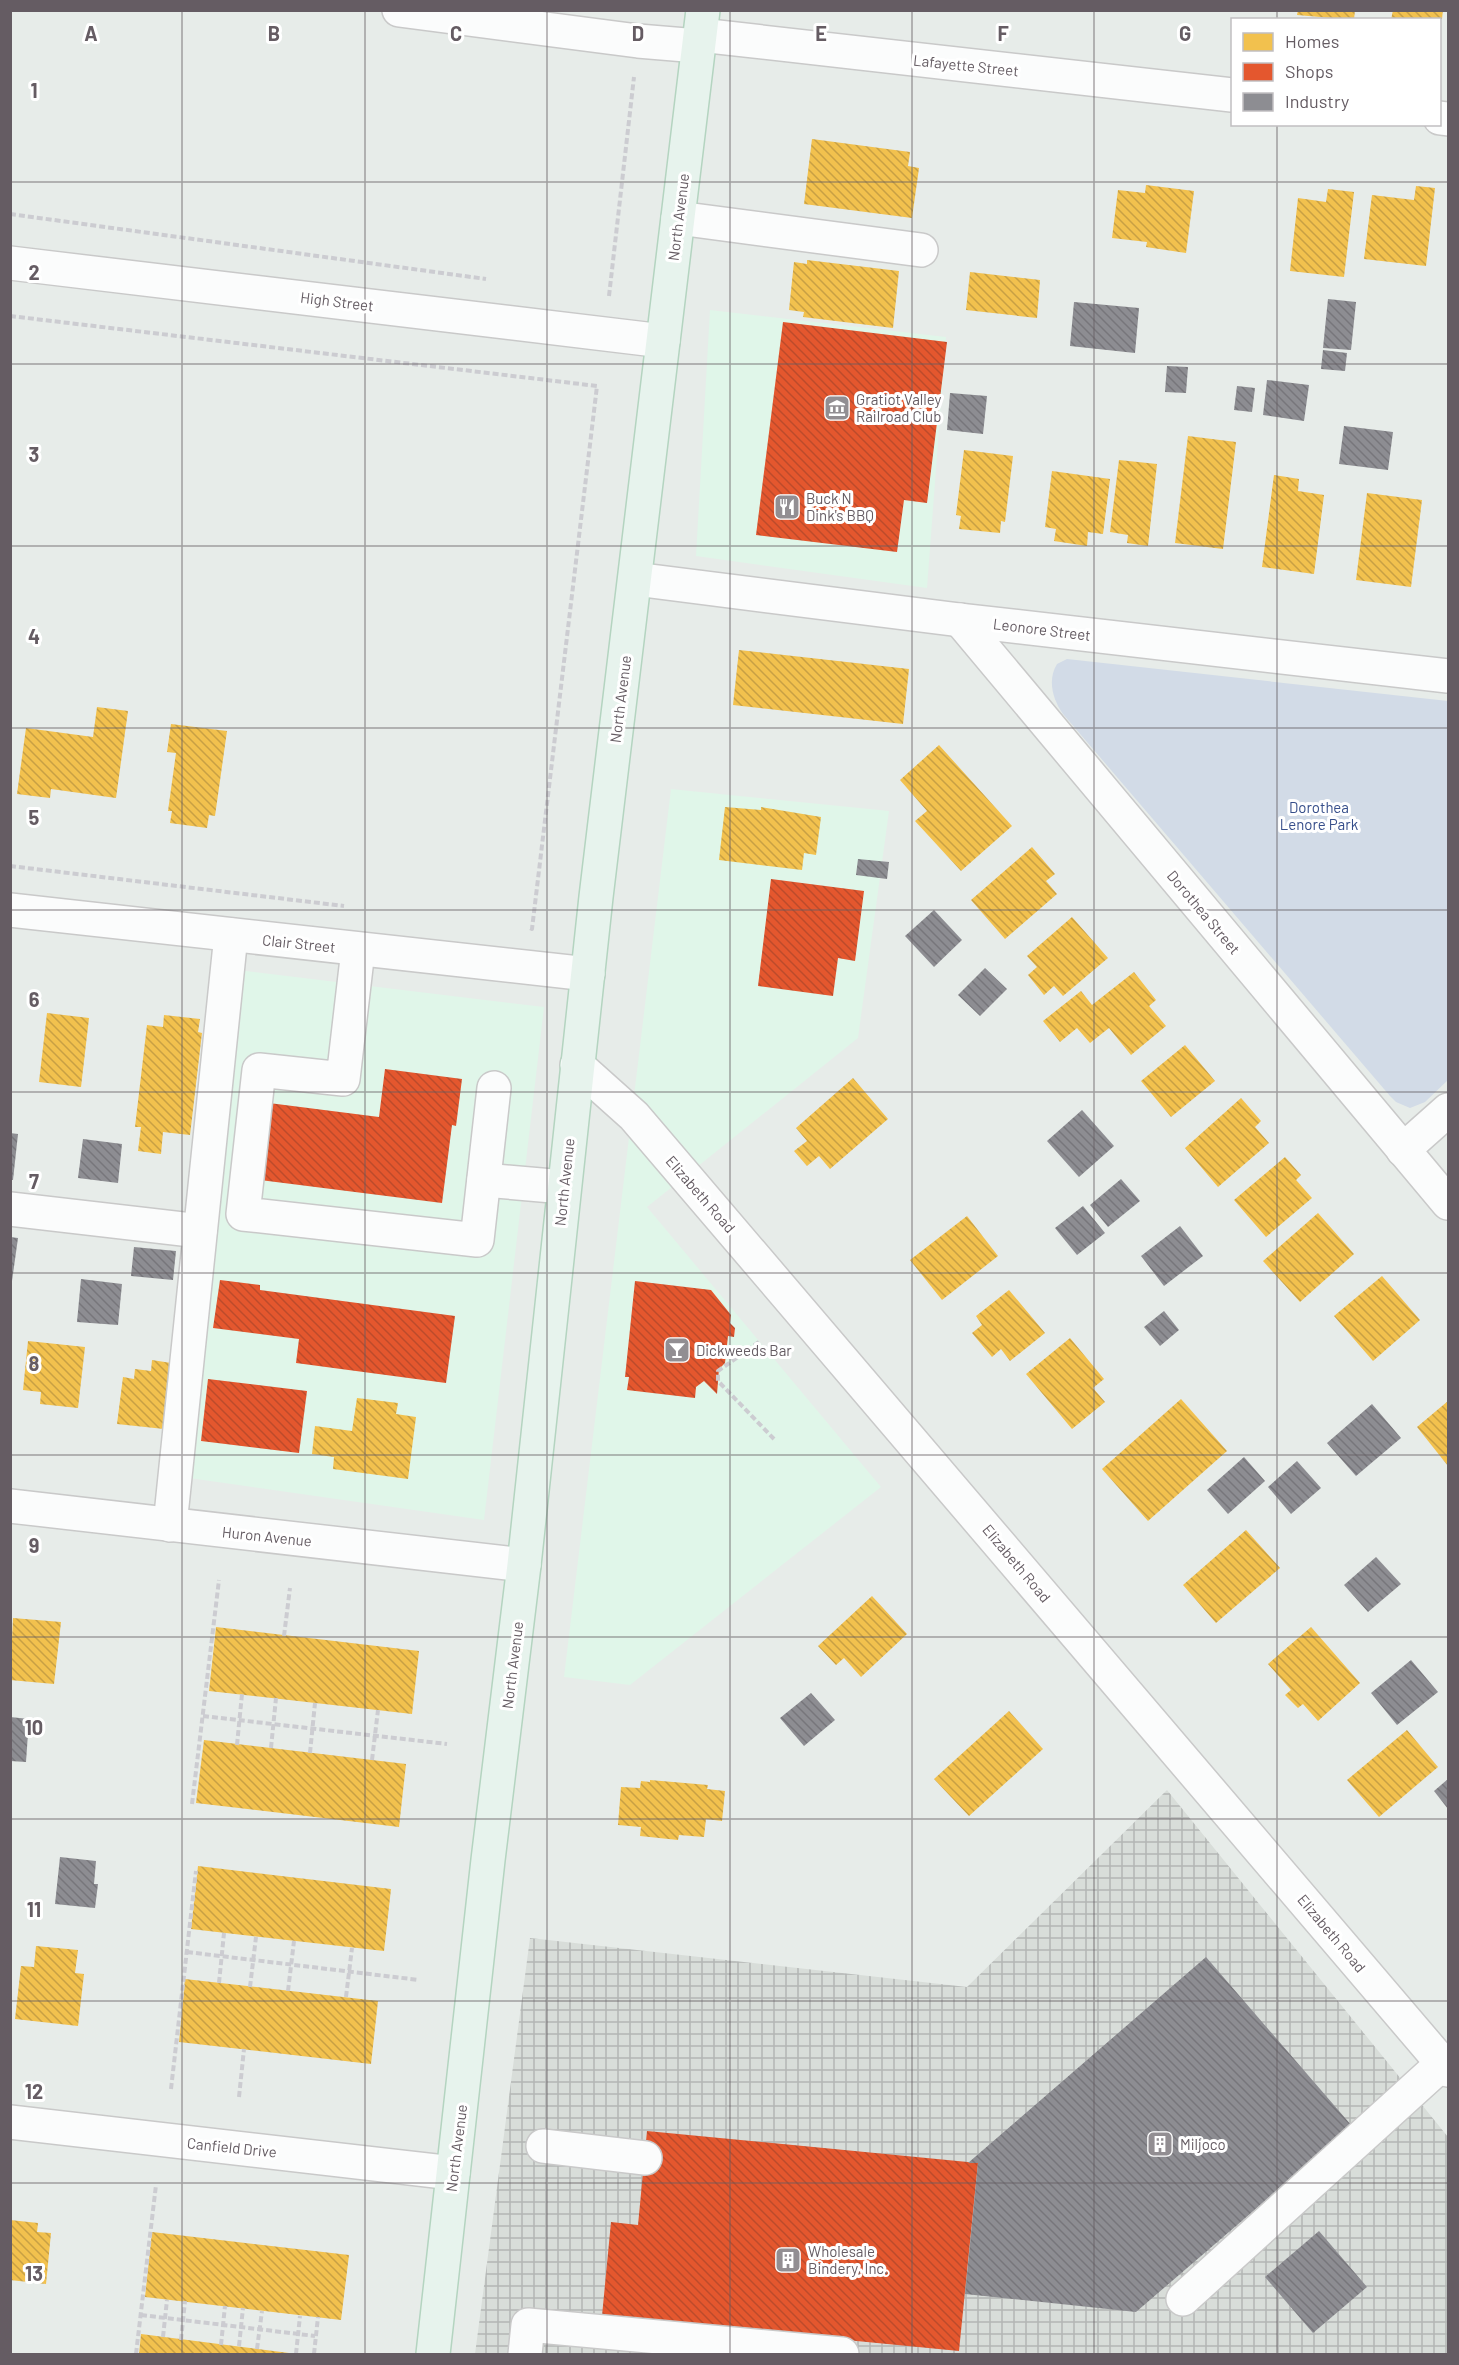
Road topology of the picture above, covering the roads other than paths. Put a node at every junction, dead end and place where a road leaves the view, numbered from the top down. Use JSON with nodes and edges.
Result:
{"nodes":[{"id":1,"x":399,"y":10,"type":"edge"},
{"id":2,"x":700,"y":30,"type":"edge"},
{"id":3,"x":1231,"y":95,"type":"edge"},
{"id":4,"x":678,"y":219,"type":"junction"},
{"id":5,"x":921,"y":250,"type":"dead end"},
{"id":6,"x":10,"y":263,"type":"edge"},
{"id":7,"x":663,"y":341,"type":"junction"},
{"id":8,"x":635,"y":579,"type":"junction"},
{"id":9,"x":960,"y":620,"type":"junction"},
{"id":10,"x":1449,"y":676,"type":"edge"},
{"id":11,"x":10,"y":910,"type":"edge"},
{"id":12,"x":231,"y":935,"type":"junction"},
{"id":13,"x":358,"y":950,"type":"junction"},
{"id":14,"x":588,"y":974,"type":"junction"},
{"id":15,"x":577,"y":1065,"type":"junction"},
{"id":16,"x":494,"y":1088,"type":"dead end"},
{"id":17,"x":1449,"y":1110,"type":"edge"},
{"id":18,"x":1403,"y":1150,"type":"junction"},
{"id":19,"x":484,"y":1180,"type":"junction"},
{"id":20,"x":564,"y":1187,"type":"junction"},
{"id":21,"x":1449,"y":1203,"type":"edge"},
{"id":22,"x":10,"y":1209,"type":"edge"},
{"id":23,"x":200,"y":1231,"type":"junction"},
{"id":24,"x":10,"y":1506,"type":"edge"},
{"id":25,"x":170,"y":1525,"type":"junction"},
{"id":26,"x":524,"y":1565,"type":"junction"},
{"id":27,"x":1446,"y":2066,"type":"edge"},
{"id":28,"x":10,"y":2122,"type":"edge"},
{"id":29,"x":543,"y":2146,"type":"dead end"},
{"id":30,"x":645,"y":2158,"type":"dead end"},
{"id":31,"x":453,"y":2173,"type":"junction"},
{"id":32,"x":1183,"y":2299,"type":"dead end"},
{"id":33,"x":433,"y":2355,"type":"edge"},
{"id":34,"x":525,"y":2355,"type":"edge"},
{"id":35,"x":842,"y":2355,"type":"edge"}],
"edges":[{"from":1,"to":2,"type":"street","name":"Lafayette Street"},
{"from":2,"to":3,"type":"street","name":"Lafayette Street"},
{"from":2,"to":4,"type":"main road","name":"North Avenue"},
{"from":4,"to":5,"type":"street"},
{"from":4,"to":7,"type":"main road","name":"North Avenue"},
{"from":6,"to":7,"type":"street","name":"High Street"},
{"from":7,"to":8,"type":"main road","name":"North Avenue"},
{"from":8,"to":9,"type":"street","name":"Leonore Street"},
{"from":8,"to":14,"type":"main road","name":"North Avenue"},
{"from":9,"to":10,"type":"street","name":"Leonore Street"},
{"from":9,"to":18,"type":"street","name":"Dorothea Street"},
{"from":11,"to":12,"type":"street","name":"Clair Street"},
{"from":12,"to":13,"type":"street","name":"Clair Street"},
{"from":12,"to":23,"type":"street"},
{"from":13,"to":14,"type":"street","name":"Clair Street"},
{"from":13,"to":19,"type":"street"},
{"from":14,"to":15,"type":"main road","name":"North Avenue"},
{"from":15,"to":20,"type":"main road","name":"North Avenue"},
{"from":15,"to":27,"type":"street","name":"Elizabeth Road"},
{"from":16,"to":19,"type":"street"},
{"from":17,"to":18,"type":"street"},
{"from":18,"to":21,"type":"street","name":"Dorothea Street"},
{"from":19,"to":20,"type":"street"},
{"from":20,"to":26,"type":"main road","name":"North Avenue"},
{"from":22,"to":23,"type":"street"},
{"from":23,"to":25,"type":"street"},
{"from":24,"to":25,"type":"street","name":"Huron Avenue"},
{"from":25,"to":26,"type":"street","name":"Huron Avenue"},
{"from":26,"to":31,"type":"main road","name":"North Avenue"},
{"from":27,"to":32,"type":"street"},
{"from":28,"to":31,"type":"street","name":"Canfield Drive"},
{"from":29,"to":30,"type":"street"},
{"from":31,"to":33,"type":"main road","name":"North Avenue"},
{"from":34,"to":35,"type":"street"}]}
